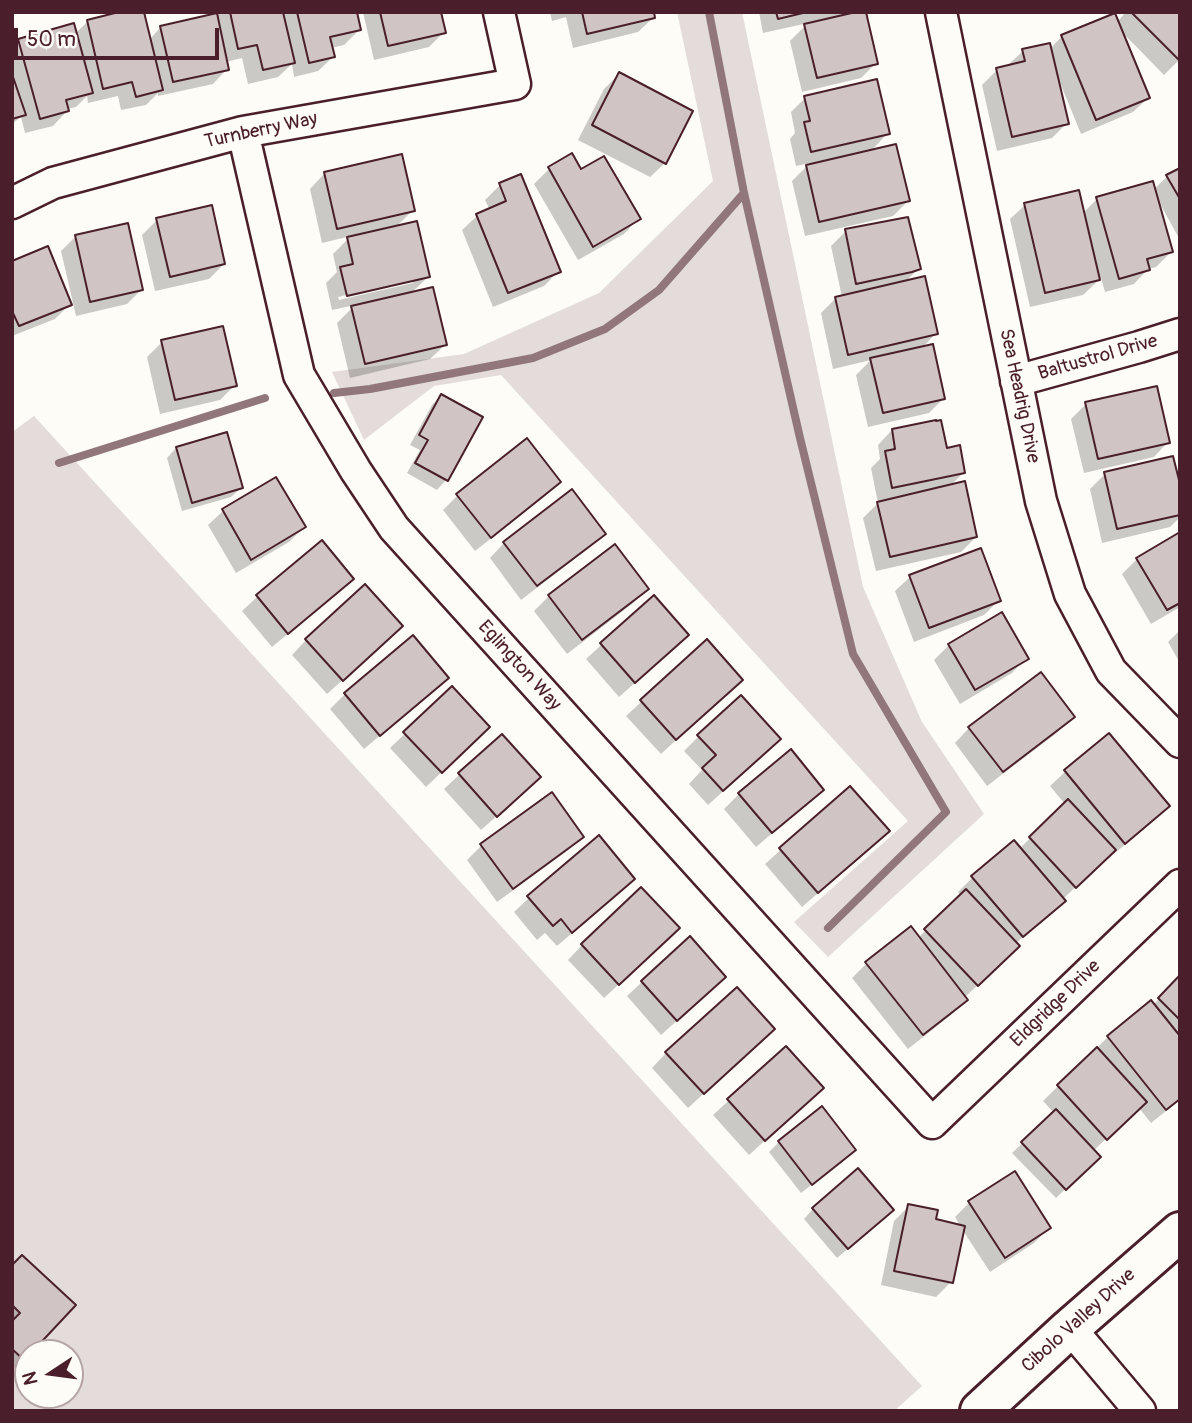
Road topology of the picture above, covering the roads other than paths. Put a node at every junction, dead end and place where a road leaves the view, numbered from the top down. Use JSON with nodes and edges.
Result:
{"nodes":[{"id":1,"x":499,"y":12,"type":"edge"},
{"id":2,"x":941,"y":12,"type":"edge"},
{"id":3,"x":243,"y":132,"type":"junction"},
{"id":4,"x":12,"y":203,"type":"edge"},
{"id":5,"x":1180,"y":334,"type":"edge"},
{"id":6,"x":1016,"y":381,"type":"junction"},
{"id":7,"x":1180,"y":742,"type":"edge"},
{"id":8,"x":1180,"y":885,"type":"edge"},
{"id":9,"x":932,"y":1123,"type":"joint"},
{"id":10,"x":1180,"y":1232,"type":"edge"},
{"id":11,"x":1070,"y":1328,"type":"junction"},
{"id":12,"x":980,"y":1411,"type":"edge"},
{"id":13,"x":1140,"y":1411,"type":"edge"}],
"edges":[{"from":1,"to":3,"type":"street","name":"Turnberry Way"},
{"from":2,"to":6,"type":"street","name":"Sea Headrig Drive"},
{"from":3,"to":4,"type":"street","name":"Turnberry Way"},
{"from":3,"to":9,"type":"street","name":"Eglington Way"},
{"from":5,"to":6,"type":"street","name":"Baltustrol Drive"},
{"from":6,"to":7,"type":"street","name":"Sea Headrig Drive"},
{"from":8,"to":9,"type":"street","name":"Eldgridge Drive"},
{"from":10,"to":11,"type":"main road","name":"Cibolo Valley Drive"},
{"from":11,"to":12,"type":"main road","name":"Cibolo Valley Drive"},
{"from":11,"to":13,"type":"street"}]}
